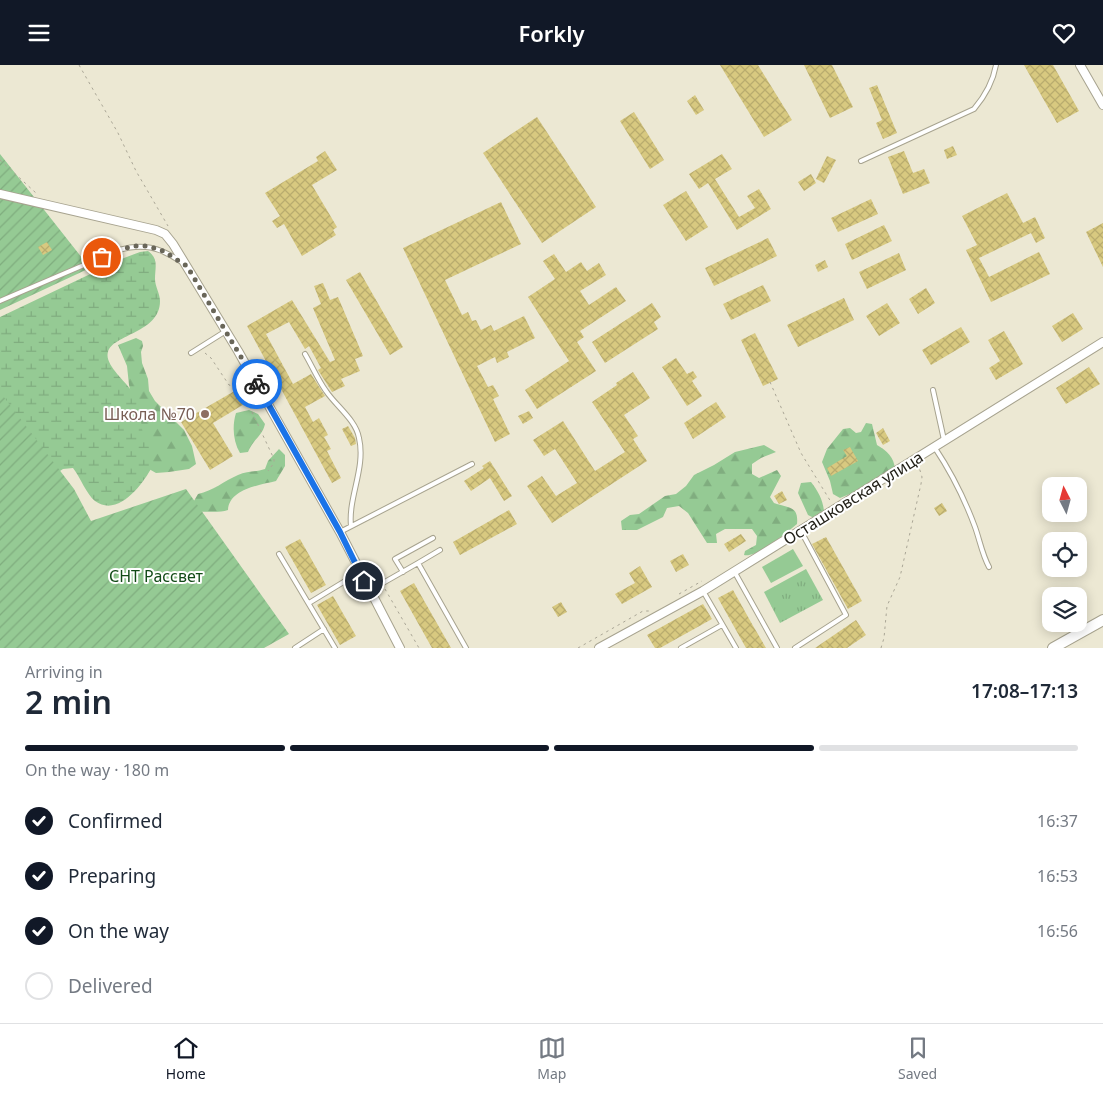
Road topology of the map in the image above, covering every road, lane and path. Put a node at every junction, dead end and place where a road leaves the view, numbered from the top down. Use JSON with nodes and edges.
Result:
{"nodes":[{"id":1,"x":79,"y":65,"type":"edge"},
{"id":2,"x":996,"y":65,"type":"edge"},
{"id":3,"x":1080,"y":65,"type":"edge"},
{"id":4,"x":1103,"y":105,"type":"edge"},
{"id":5,"x":0,"y":160,"type":"edge"},
{"id":6,"x":861,"y":161,"type":"dead end"},
{"id":7,"x":0,"y":194,"type":"edge"},
{"id":8,"x":37,"y":195,"type":"dead end"},
{"id":9,"x":168,"y":231,"type":"junction"},
{"id":10,"x":187,"y":266,"type":"junction"},
{"id":11,"x":0,"y":301,"type":"edge"},
{"id":12,"x":226,"y":331,"type":"junction"},
{"id":13,"x":1103,"y":342,"type":"edge"},
{"id":14,"x":198,"y":349,"type":"junction"},
{"id":15,"x":191,"y":353,"type":"dead end"},
{"id":16,"x":305,"y":354,"type":"dead end"},
{"id":17,"x":770,"y":383,"type":"dead end"},
{"id":18,"x":934,"y":391,"type":"dead end"},
{"id":19,"x":944,"y":442,"type":"junction"},
{"id":20,"x":935,"y":448,"type":"junction"},
{"id":21,"x":916,"y":459,"type":"junction"},
{"id":22,"x":472,"y":464,"type":"dead end"},
{"id":23,"x":268,"y":471,"type":"dead end"},
{"id":24,"x":835,"y":509,"type":"junction"},
{"id":25,"x":351,"y":526,"type":"junction"},
{"id":26,"x":801,"y":531,"type":"junction"},
{"id":27,"x":340,"y":532,"type":"junction"},
{"id":28,"x":433,"y":538,"type":"dead end"},
{"id":29,"x":440,"y":551,"type":"dead end"},
{"id":30,"x":279,"y":554,"type":"dead end"},
{"id":31,"x":418,"y":563,"type":"junction"},
{"id":32,"x":990,"y":567,"type":"dead end"},
{"id":33,"x":734,"y":571,"type":"junction"},
{"id":34,"x":360,"y":572,"type":"junction"},
{"id":35,"x":402,"y":572,"type":"junction"},
{"id":36,"x":707,"y":579,"type":"dead end"},
{"id":37,"x":382,"y":584,"type":"junction"},
{"id":38,"x":369,"y":591,"type":"junction"},
{"id":39,"x":703,"y":591,"type":"junction"},
{"id":40,"x":674,"y":597,"type":"dead end"},
{"id":41,"x":308,"y":603,"type":"junction"},
{"id":42,"x":649,"y":611,"type":"dead end"},
{"id":43,"x":1103,"y":620,"type":"edge"},
{"id":44,"x":722,"y":625,"type":"junction"},
{"id":45,"x":324,"y":629,"type":"junction"},
{"id":46,"x":295,"y":648,"type":"edge"},
{"id":47,"x":335,"y":648,"type":"edge"},
{"id":48,"x":400,"y":648,"type":"edge"},
{"id":49,"x":419,"y":648,"type":"edge"},
{"id":50,"x":466,"y":648,"type":"edge"},
{"id":51,"x":578,"y":648,"type":"edge"},
{"id":52,"x":599,"y":648,"type":"edge"},
{"id":53,"x":681,"y":648,"type":"edge"},
{"id":54,"x":736,"y":648,"type":"edge"},
{"id":55,"x":777,"y":648,"type":"edge"},
{"id":56,"x":795,"y":648,"type":"edge"},
{"id":57,"x":882,"y":648,"type":"edge"},
{"id":58,"x":1053,"y":648,"type":"edge"}],
"edges":[{"from":1,"to":9,"type":"path"},
{"from":2,"to":6,"type":"lane"},
{"from":3,"to":4,"type":"street"},
{"from":5,"to":8,"type":"path"},
{"from":7,"to":9,"type":"street"},
{"from":9,"to":10,"type":"street"},
{"from":10,"to":11,"type":"lane"},
{"from":10,"to":12,"type":"street"},
{"from":12,"to":14,"type":"lane"},
{"from":12,"to":27,"type":"street"},
{"from":13,"to":19,"type":"street","name":"Осташковская улица"},
{"from":14,"to":15,"type":"lane"},
{"from":14,"to":23,"type":"path"},
{"from":16,"to":25,"type":"lane"},
{"from":17,"to":24,"type":"path"},
{"from":18,"to":19,"type":"lane"},
{"from":19,"to":20,"type":"street","name":"Осташковская улица"},
{"from":20,"to":21,"type":"street","name":"Осташковская улица"},
{"from":20,"to":32,"type":"lane"},
{"from":21,"to":24,"type":"street","name":"Осташковская улица"},
{"from":21,"to":57,"type":"path"},
{"from":22,"to":25,"type":"lane"},
{"from":24,"to":26,"type":"street","name":"Осташковская улица"},
{"from":25,"to":27,"type":"lane"},
{"from":26,"to":33,"type":"street","name":"Осташковская улица"},
{"from":26,"to":56,"type":"lane"},
{"from":27,"to":34,"type":"street"},
{"from":28,"to":35,"type":"lane"},
{"from":29,"to":31,"type":"lane"},
{"from":30,"to":41,"type":"lane"},
{"from":31,"to":35,"type":"lane"},
{"from":31,"to":50,"type":"lane"},
{"from":33,"to":39,"type":"street","name":"Осташковская улица"},
{"from":33,"to":55,"type":"lane"},
{"from":34,"to":38,"type":"street"},
{"from":34,"to":41,"type":"lane"},
{"from":35,"to":37,"type":"lane"},
{"from":36,"to":40,"type":"path"},
{"from":37,"to":38,"type":"lane"},
{"from":37,"to":49,"type":"path"},
{"from":38,"to":48,"type":"street"},
{"from":39,"to":44,"type":"lane"},
{"from":39,"to":52,"type":"street","name":"Осташковская улица"},
{"from":41,"to":45,"type":"lane"},
{"from":42,"to":51,"type":"path"},
{"from":43,"to":58,"type":"street"},
{"from":44,"to":53,"type":"lane"},
{"from":44,"to":54,"type":"lane"},
{"from":45,"to":46,"type":"lane"},
{"from":45,"to":47,"type":"lane"}]}
